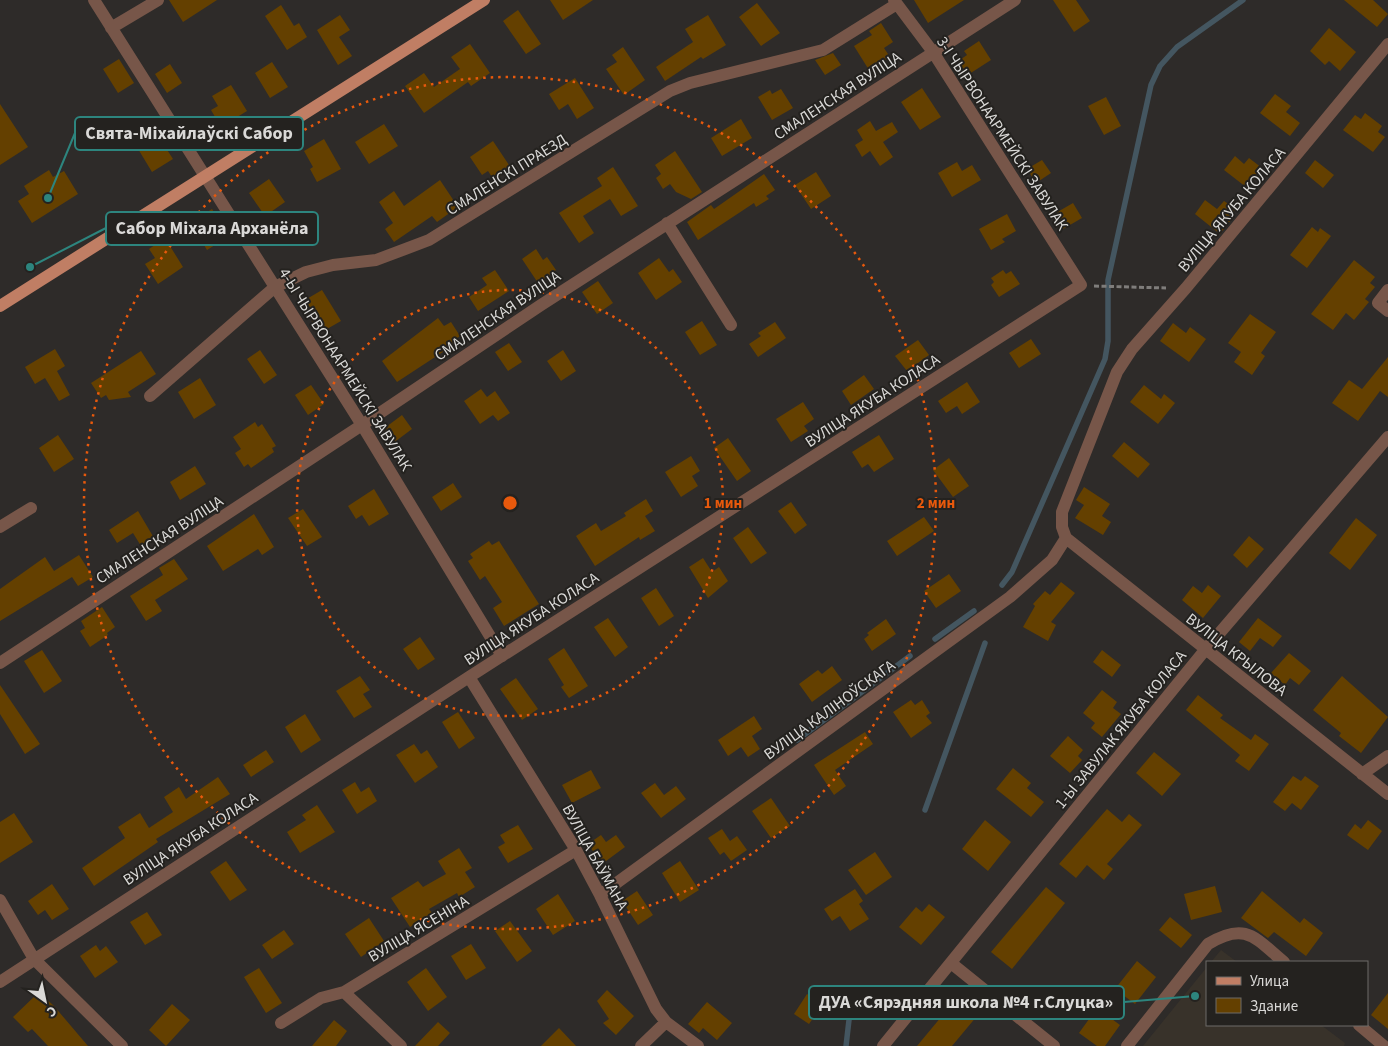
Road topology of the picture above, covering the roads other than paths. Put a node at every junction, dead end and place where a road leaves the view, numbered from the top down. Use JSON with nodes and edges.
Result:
{"nodes":[{"id":1,"x":94,"y":0,"type":"edge"},
{"id":2,"x":158,"y":0,"type":"edge"},
{"id":3,"x":484,"y":0,"type":"edge"},
{"id":4,"x":1015,"y":0,"type":"edge"},
{"id":5,"x":896,"y":2,"type":"edge"},
{"id":6,"x":111,"y":28,"type":"junction"},
{"id":7,"x":1388,"y":44,"type":"edge"},
{"id":8,"x":933,"y":52,"type":"junction"},
{"id":9,"x":205,"y":176,"type":"junction"},
{"id":10,"x":668,"y":223,"type":"junction"},
{"id":11,"x":1081,"y":285,"type":"joint"},
{"id":12,"x":275,"y":287,"type":"junction"},
{"id":13,"x":1388,"y":290,"type":"edge"},
{"id":14,"x":0,"y":306,"type":"edge"},
{"id":15,"x":1388,"y":312,"type":"edge"},
{"id":16,"x":731,"y":325,"type":"dead end"},
{"id":17,"x":150,"y":396,"type":"dead end"},
{"id":18,"x":362,"y":425,"type":"junction"},
{"id":19,"x":1388,"y":437,"type":"edge"},
{"id":20,"x":30,"y":508,"type":"dead end"},
{"id":21,"x":0,"y":527,"type":"edge"},
{"id":22,"x":1066,"y":538,"type":"junction"},
{"id":23,"x":1205,"y":650,"type":"junction"},
{"id":24,"x":502,"y":656,"type":"junction"},
{"id":25,"x":0,"y":663,"type":"edge"},
{"id":26,"x":470,"y":677,"type":"junction"},
{"id":27,"x":1388,"y":756,"type":"edge"},
{"id":28,"x":1362,"y":774,"type":"junction"},
{"id":29,"x":1388,"y":794,"type":"edge"},
{"id":30,"x":576,"y":850,"type":"junction"},
{"id":31,"x":600,"y":895,"type":"junction"},
{"id":32,"x":0,"y":900,"type":"edge"},
{"id":33,"x":34,"y":959,"type":"junction"},
{"id":34,"x":1283,"y":961,"type":"edge"},
{"id":35,"x":951,"y":963,"type":"junction"},
{"id":36,"x":0,"y":982,"type":"edge"},
{"id":37,"x":344,"y":992,"type":"junction"},
{"id":38,"x":666,"y":1022,"type":"junction"},
{"id":39,"x":281,"y":1023,"type":"dead end"},
{"id":40,"x":1360,"y":1026,"type":"edge"},
{"id":41,"x":122,"y":1046,"type":"edge"},
{"id":42,"x":401,"y":1046,"type":"edge"},
{"id":43,"x":641,"y":1046,"type":"edge"},
{"id":44,"x":698,"y":1046,"type":"edge"},
{"id":45,"x":883,"y":1046,"type":"edge"},
{"id":46,"x":1054,"y":1046,"type":"edge"},
{"id":47,"x":1127,"y":1046,"type":"edge"},
{"id":48,"x":1384,"y":1046,"type":"edge"}],
"edges":[{"from":1,"to":6,"type":"street","name":"4-Ы ЧЫРВОНААРМЕЙСКІ ЗАВУЛАК"},
{"from":2,"to":6,"type":"street"},
{"from":3,"to":9,"type":"main road"},
{"from":4,"to":8,"type":"street","name":"СМАЛЕНСКАЯ ВУЛІЦА"},
{"from":5,"to":8,"type":"street","name":"3-І ЧЫРВОНААРМЕЙСКІ ЗАВУЛАК"},
{"from":5,"to":12,"type":"street","name":"СМАЛЕНСКІ ПРАЕЗД"},
{"from":6,"to":9,"type":"street","name":"4-Ы ЧЫРВОНААРМЕЙСКІ ЗАВУЛАК"},
{"from":7,"to":22,"type":"street","name":"ВУЛІЦА ЯКУБА КОЛАСА"},
{"from":8,"to":10,"type":"street","name":"СМАЛЕНСКАЯ ВУЛІЦА"},
{"from":8,"to":11,"type":"street","name":"3-І ЧЫРВОНААРМЕЙСКІ ЗАВУЛАК"},
{"from":9,"to":12,"type":"street","name":"4-Ы ЧЫРВОНААРМЕЙСКІ ЗАВУЛАК"},
{"from":9,"to":14,"type":"main road"},
{"from":10,"to":16,"type":"street"},
{"from":10,"to":18,"type":"street","name":"СМАЛЕНСКАЯ ВУЛІЦА"},
{"from":11,"to":24,"type":"street","name":"ВУЛІЦА ЯКУБА КОЛАСА"},
{"from":12,"to":17,"type":"street","name":"СМАЛЕНСКІ ПРАЕЗД"},
{"from":12,"to":18,"type":"street","name":"4-Ы ЧЫРВОНААРМЕЙСКІ ЗАВУЛАК"},
{"from":13,"to":15,"type":"street"},
{"from":18,"to":24,"type":"street","name":"4-Ы ЧЫРВОНААРМЕЙСКІ ЗАВУЛАК"},
{"from":18,"to":25,"type":"street","name":"СМАЛЕНСКАЯ ВУЛІЦА"},
{"from":19,"to":23,"type":"street","name":"1-Ы ЗАВУЛАК ЯКУБА КОЛАСА"},
{"from":20,"to":21,"type":"street"},
{"from":22,"to":23,"type":"street","name":"ВУЛІЦА КРЫЛОВА"},
{"from":22,"to":31,"type":"street","name":"ВУЛІЦА КАЛІНОЎСКАГА"},
{"from":23,"to":28,"type":"street","name":"ВУЛІЦА КРЫЛОВА"},
{"from":23,"to":35,"type":"street","name":"1-Ы ЗАВУЛАК ЯКУБА КОЛАСА"},
{"from":24,"to":26,"type":"street","name":"ВУЛІЦА ЯКУБА КОЛАСА"},
{"from":26,"to":30,"type":"street","name":"ВУЛІЦА БАЎМАНА"},
{"from":26,"to":33,"type":"street","name":"ВУЛІЦА ЯКУБА КОЛАСА"},
{"from":27,"to":28,"type":"street"},
{"from":28,"to":29,"type":"street","name":"ВУЛІЦА КРЫЛОВА"},
{"from":30,"to":31,"type":"street","name":"ВУЛІЦА БАЎМАНА"},
{"from":30,"to":37,"type":"street","name":"ВУЛІЦА ЯСЕНІНА"},
{"from":31,"to":38,"type":"street","name":"ВУЛІЦА БАЎМАНА"},
{"from":32,"to":33,"type":"street"},
{"from":33,"to":36,"type":"street","name":"ВУЛІЦА ЯКУБА КОЛАСА"},
{"from":33,"to":41,"type":"street"},
{"from":34,"to":47,"type":"street"},
{"from":35,"to":45,"type":"street","name":"1-Ы ЗАВУЛАК ЯКУБА КОЛАСА"},
{"from":35,"to":46,"type":"street"},
{"from":37,"to":39,"type":"street","name":"ВУЛІЦА ЯСЕНІНА"},
{"from":37,"to":42,"type":"street"},
{"from":38,"to":43,"type":"street"},
{"from":38,"to":44,"type":"street","name":"ВУЛІЦА БАЎМАНА"},
{"from":40,"to":48,"type":"street"}]}
